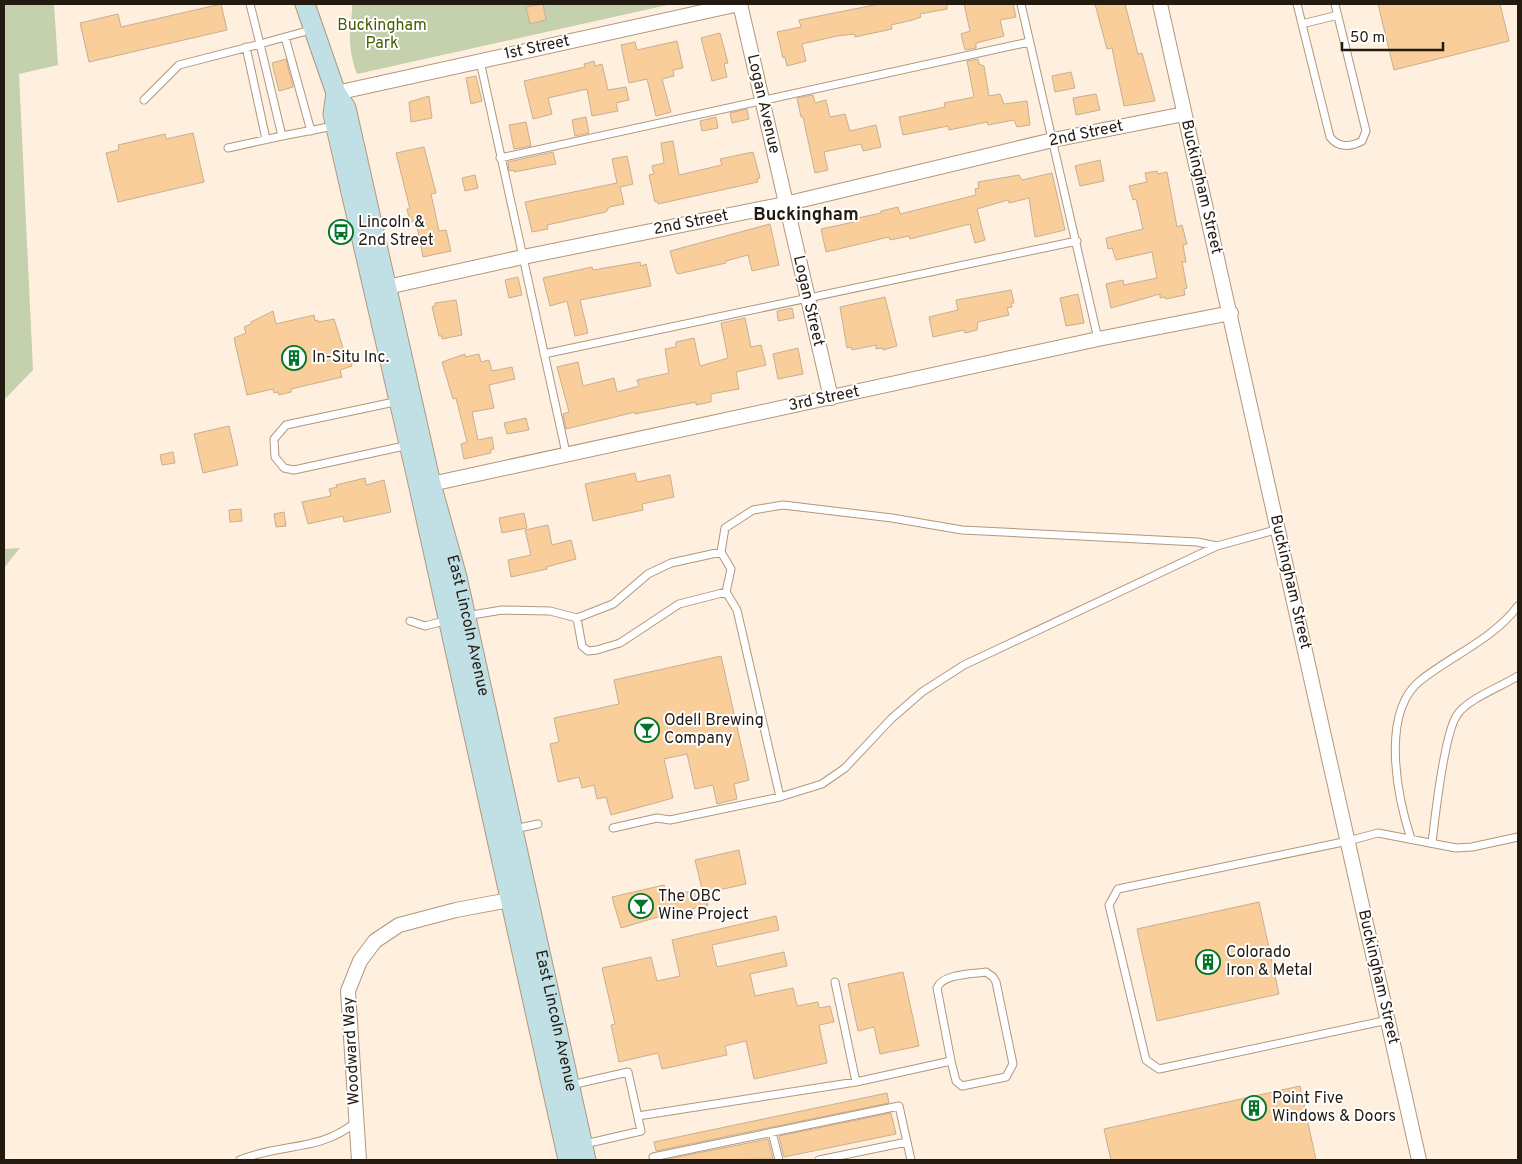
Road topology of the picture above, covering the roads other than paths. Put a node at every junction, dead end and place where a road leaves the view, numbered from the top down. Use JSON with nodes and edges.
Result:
{"nodes":[{"id":1,"x":250,"y":4,"type":"edge"},
{"id":2,"x":305,"y":4,"type":"edge"},
{"id":3,"x":739,"y":4,"type":"edge"},
{"id":4,"x":1021,"y":4,"type":"edge"},
{"id":5,"x":1160,"y":4,"type":"edge"},
{"id":6,"x":1297,"y":4,"type":"edge"},
{"id":7,"x":1335,"y":4,"type":"edge"},
{"id":8,"x":1338,"y":15,"type":"junction"},
{"id":9,"x":1302,"y":24,"type":"junction"},
{"id":10,"x":314,"y":28,"type":"junction"},
{"id":11,"x":285,"y":38,"type":"junction"},
{"id":12,"x":1029,"y":42,"type":"junction"},
{"id":13,"x":260,"y":44,"type":"junction"},
{"id":14,"x":246,"y":47,"type":"junction"},
{"id":15,"x":480,"y":60,"type":"junction"},
{"id":16,"x":336,"y":94,"type":"junction"},
{"id":17,"x":144,"y":100,"type":"dead end"},
{"id":18,"x":762,"y":101,"type":"junction"},
{"id":19,"x":1184,"y":114,"type":"junction"},
{"id":20,"x":336,"y":126,"type":"junction"},
{"id":21,"x":311,"y":131,"type":"junction"},
{"id":22,"x":282,"y":136,"type":"junction"},
{"id":23,"x":266,"y":139,"type":"junction"},
{"id":24,"x":1052,"y":140,"type":"junction"},
{"id":25,"x":228,"y":148,"type":"dead end"},
{"id":26,"x":500,"y":158,"type":"junction"},
{"id":27,"x":785,"y":204,"type":"junction"},
{"id":28,"x":1077,"y":241,"type":"junction"},
{"id":29,"x":523,"y":257,"type":"junction"},
{"id":30,"x":379,"y":289,"type":"junction"},
{"id":31,"x":807,"y":299,"type":"junction"},
{"id":32,"x":1231,"y":313,"type":"junction"},
{"id":33,"x":1098,"y":339,"type":"junction"},
{"id":34,"x":544,"y":354,"type":"junction"},
{"id":35,"x":831,"y":398,"type":"junction"},
{"id":36,"x":405,"y":400,"type":"junction"},
{"id":37,"x":415,"y":443,"type":"junction"},
{"id":38,"x":566,"y":453,"type":"junction"},
{"id":39,"x":425,"y":485,"type":"junction"},
{"id":40,"x":1279,"y":529,"type":"junction"},
{"id":41,"x":1217,"y":546,"type":"junction"},
{"id":42,"x":720,"y":552,"type":"junction"},
{"id":43,"x":726,"y":592,"type":"junction"},
{"id":44,"x":1518,"y":606,"type":"edge"},
{"id":45,"x":457,"y":618,"type":"junction"},
{"id":46,"x":577,"y":618,"type":"junction"},
{"id":47,"x":410,"y":621,"type":"dead end"},
{"id":48,"x":1518,"y":676,"type":"edge"},
{"id":49,"x":780,"y":797,"type":"junction"},
{"id":50,"x":538,"y":824,"type":"dead end"},
{"id":51,"x":613,"y":828,"type":"dead end"},
{"id":52,"x":514,"y":829,"type":"junction"},
{"id":53,"x":1518,"y":837,"type":"edge"},
{"id":54,"x":1412,"y":839,"type":"junction"},
{"id":55,"x":1348,"y":841,"type":"junction"},
{"id":56,"x":1432,"y":843,"type":"junction"},
{"id":57,"x":509,"y":900,"type":"junction"},
{"id":58,"x":835,"y":982,"type":"dead end"},
{"id":59,"x":1388,"y":1020,"type":"junction"},
{"id":60,"x":951,"y":1061,"type":"junction"},
{"id":61,"x":856,"y":1082,"type":"junction"},
{"id":62,"x":570,"y":1085,"type":"junction"},
{"id":63,"x":638,"y":1116,"type":"junction"},
{"id":64,"x":356,"y":1122,"type":"junction"},
{"id":65,"x":772,"y":1132,"type":"junction"},
{"id":66,"x":907,"y":1142,"type":"junction"},
{"id":67,"x":576,"y":1153,"type":"edge"},
{"id":68,"x":240,"y":1160,"type":"edge"},
{"id":69,"x":359,"y":1160,"type":"edge"},
{"id":70,"x":654,"y":1160,"type":"edge"},
{"id":71,"x":779,"y":1160,"type":"edge"},
{"id":72,"x":819,"y":1160,"type":"edge"},
{"id":73,"x":911,"y":1160,"type":"edge"},
{"id":74,"x":1419,"y":1160,"type":"edge"}],
"edges":[{"from":1,"to":13,"type":"lane"},
{"from":2,"to":10,"type":"street","name":"East Lincoln Avenue"},
{"from":3,"to":15,"type":"street","name":"1st Street"},
{"from":3,"to":18,"type":"street","name":"Logan Avenue"},
{"from":4,"to":12,"type":"lane"},
{"from":5,"to":19,"type":"street","name":"Buckingham Street"},
{"from":6,"to":9,"type":"lane"},
{"from":7,"to":8,"type":"lane"},
{"from":8,"to":9,"type":"lane"},
{"from":8,"to":9,"type":"lane"},
{"from":10,"to":11,"type":"lane"},
{"from":10,"to":16,"type":"street","name":"East Lincoln Avenue"},
{"from":11,"to":13,"type":"lane"},
{"from":11,"to":21,"type":"lane"},
{"from":12,"to":18,"type":"lane"},
{"from":12,"to":24,"type":"lane"},
{"from":13,"to":14,"type":"lane"},
{"from":13,"to":22,"type":"lane"},
{"from":14,"to":17,"type":"lane"},
{"from":14,"to":23,"type":"lane"},
{"from":15,"to":16,"type":"street","name":"1st Street"},
{"from":15,"to":26,"type":"lane"},
{"from":16,"to":20,"type":"street","name":"East Lincoln Avenue"},
{"from":16,"to":30,"type":"street","name":"East Lincoln Avenue"},
{"from":18,"to":26,"type":"lane"},
{"from":18,"to":27,"type":"street","name":"Logan Avenue"},
{"from":19,"to":24,"type":"street","name":"2nd Street"},
{"from":19,"to":32,"type":"street","name":"Buckingham Street"},
{"from":20,"to":21,"type":"lane"},
{"from":20,"to":30,"type":"street","name":"East Lincoln Avenue"},
{"from":21,"to":22,"type":"lane"},
{"from":22,"to":23,"type":"lane"},
{"from":23,"to":25,"type":"lane"},
{"from":24,"to":27,"type":"street","name":"2nd Street"},
{"from":24,"to":28,"type":"lane"},
{"from":26,"to":29,"type":"lane"},
{"from":27,"to":29,"type":"street","name":"2nd Street"},
{"from":27,"to":31,"type":"street","name":"Logan Street"},
{"from":28,"to":31,"type":"lane"},
{"from":28,"to":33,"type":"lane"},
{"from":29,"to":30,"type":"street","name":"2nd Street"},
{"from":29,"to":34,"type":"lane"},
{"from":30,"to":36,"type":"street","name":"East Lincoln Avenue"},
{"from":31,"to":34,"type":"lane"},
{"from":31,"to":35,"type":"street","name":"Logan Street"},
{"from":32,"to":33,"type":"street","name":"3rd Street"},
{"from":32,"to":40,"type":"street","name":"Buckingham Street"},
{"from":33,"to":35,"type":"street","name":"3rd Street"},
{"from":34,"to":38,"type":"lane"},
{"from":35,"to":38,"type":"street","name":"3rd Street"},
{"from":36,"to":37,"type":"street","name":"East Lincoln Avenue"},
{"from":36,"to":37,"type":"lane"},
{"from":37,"to":39,"type":"street","name":"East Lincoln Avenue"},
{"from":38,"to":39,"type":"street","name":"3rd Street"},
{"from":39,"to":45,"type":"street","name":"East Lincoln Avenue"},
{"from":40,"to":41,"type":"lane"},
{"from":40,"to":55,"type":"street","name":"Buckingham Street"},
{"from":41,"to":42,"type":"lane"},
{"from":41,"to":49,"type":"lane"},
{"from":42,"to":43,"type":"lane"},
{"from":42,"to":46,"type":"lane"},
{"from":43,"to":46,"type":"lane"},
{"from":43,"to":49,"type":"lane"},
{"from":44,"to":54,"type":"lane"},
{"from":45,"to":46,"type":"lane"},
{"from":45,"to":47,"type":"lane"},
{"from":45,"to":52,"type":"street","name":"East Lincoln Avenue"},
{"from":45,"to":57,"type":"street","name":"East Lincoln Avenue"},
{"from":48,"to":56,"type":"lane"},
{"from":49,"to":51,"type":"lane"},
{"from":50,"to":52,"type":"lane"},
{"from":52,"to":62,"type":"street","name":"East Lincoln Avenue"},
{"from":53,"to":56,"type":"lane"},
{"from":54,"to":55,"type":"lane"},
{"from":54,"to":56,"type":"lane"},
{"from":55,"to":59,"type":"street","name":"Buckingham Street"},
{"from":55,"to":59,"type":"lane"},
{"from":57,"to":64,"type":"street","name":"Woodward Way"},
{"from":57,"to":67,"type":"street","name":"East Lincoln Avenue"},
{"from":58,"to":61,"type":"lane"},
{"from":59,"to":74,"type":"street","name":"Buckingham Street"},
{"from":60,"to":60,"type":"lane"},
{"from":60,"to":61,"type":"lane"},
{"from":61,"to":63,"type":"lane"},
{"from":62,"to":63,"type":"lane"},
{"from":62,"to":67,"type":"street","name":"East Lincoln Avenue"},
{"from":63,"to":67,"type":"lane"},
{"from":64,"to":68,"type":"lane"},
{"from":64,"to":69,"type":"street","name":"Woodward Way"},
{"from":65,"to":66,"type":"lane"},
{"from":65,"to":70,"type":"lane"},
{"from":65,"to":71,"type":"lane"},
{"from":66,"to":72,"type":"lane"},
{"from":66,"to":73,"type":"lane"}]}
